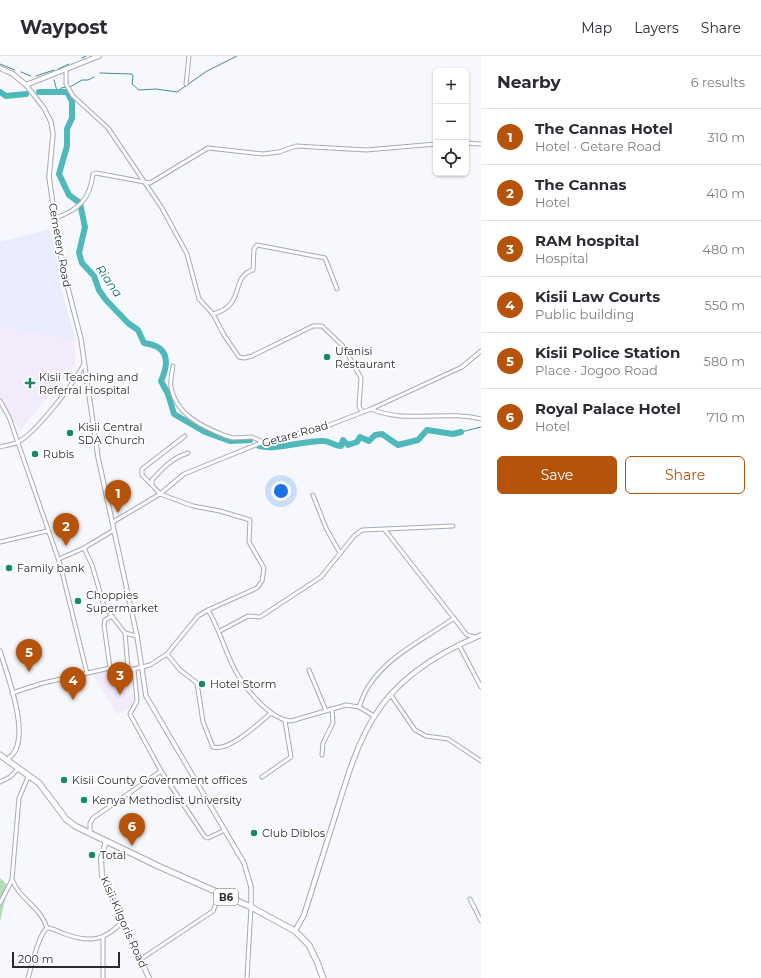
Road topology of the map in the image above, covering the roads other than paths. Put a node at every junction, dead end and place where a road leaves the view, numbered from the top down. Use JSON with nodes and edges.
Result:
{"nodes":[{"id":1,"x":99,"y":56,"type":"edge"},
{"id":2,"x":189,"y":56,"type":"edge"},
{"id":3,"x":93,"y":57,"type":"edge"},
{"id":4,"x":0,"y":68,"type":"edge"},
{"id":5,"x":66,"y":70,"type":"junction"},
{"id":6,"x":186,"y":84,"type":"dead end"},
{"id":7,"x":26,"y":85,"type":"junction"},
{"id":8,"x":469,"y":143,"type":"edge"},
{"id":9,"x":433,"y":144,"type":"edge"},
{"id":10,"x":481,"y":144,"type":"edge"},
{"id":11,"x":146,"y":183,"type":"junction"},
{"id":12,"x":55,"y":218,"type":"junction"},
{"id":13,"x":337,"y":289,"type":"dead end"},
{"id":14,"x":213,"y":314,"type":"junction"},
{"id":15,"x":481,"y":351,"type":"edge"},
{"id":16,"x":84,"y":364,"type":"junction"},
{"id":17,"x":172,"y":366,"type":"dead end"},
{"id":18,"x":0,"y":401,"type":"edge"},
{"id":19,"x":371,"y":409,"type":"junction"},
{"id":20,"x":362,"y":412,"type":"junction"},
{"id":21,"x":481,"y":419,"type":"edge"},
{"id":22,"x":185,"y":436,"type":"dead end"},
{"id":23,"x":18,"y":442,"type":"junction"},
{"id":24,"x":263,"y":442,"type":"junction"},
{"id":25,"x":0,"y":447,"type":"edge"},
{"id":26,"x":188,"y":453,"type":"dead end"},
{"id":27,"x":152,"y":485,"type":"junction"},
{"id":28,"x":160,"y":494,"type":"junction"},
{"id":29,"x":312,"y":495,"type":"dead end"},
{"id":30,"x":113,"y":522,"type":"junction"},
{"id":31,"x":453,"y":526,"type":"dead end"},
{"id":32,"x":114,"y":530,"type":"junction"},
{"id":33,"x":385,"y":530,"type":"junction"},
{"id":34,"x":47,"y":531,"type":"junction"},
{"id":35,"x":0,"y":542,"type":"edge"},
{"id":36,"x":84,"y":548,"type":"junction"},
{"id":37,"x":340,"y":553,"type":"junction"},
{"id":38,"x":59,"y":560,"type":"junction"},
{"id":39,"x":208,"y":610,"type":"junction"},
{"id":40,"x":112,"y":616,"type":"junction"},
{"id":41,"x":454,"y":618,"type":"junction"},
{"id":42,"x":220,"y":631,"type":"junction"},
{"id":43,"x":125,"y":633,"type":"junction"},
{"id":44,"x":137,"y":636,"type":"junction"},
{"id":45,"x":479,"y":636,"type":"edge"},
{"id":46,"x":459,"y":645,"type":"junction"},
{"id":47,"x":0,"y":651,"type":"edge"},
{"id":48,"x":167,"y":654,"type":"junction"},
{"id":49,"x":141,"y":666,"type":"junction"},
{"id":50,"x":110,"y":668,"type":"junction"},
{"id":51,"x":128,"y":668,"type":"junction"},
{"id":52,"x":134,"y":668,"type":"junction"},
{"id":53,"x":309,"y":670,"type":"dead end"},
{"id":54,"x":87,"y":673,"type":"junction"},
{"id":55,"x":481,"y":687,"type":"edge"},
{"id":56,"x":12,"y":693,"type":"junction"},
{"id":57,"x":391,"y":695,"type":"junction"},
{"id":58,"x":359,"y":707,"type":"junction"},
{"id":59,"x":332,"y":709,"type":"junction"},
{"id":60,"x":326,"y":711,"type":"junction"},
{"id":61,"x":270,"y":713,"type":"junction"},
{"id":62,"x":374,"y":716,"type":"junction"},
{"id":63,"x":285,"y":721,"type":"junction"},
{"id":64,"x":0,"y":755,"type":"edge"},
{"id":65,"x":322,"y":755,"type":"dead end"},
{"id":66,"x":5,"y":760,"type":"junction"},
{"id":67,"x":481,"y":761,"type":"edge"},
{"id":68,"x":18,"y":769,"type":"junction"},
{"id":69,"x":161,"y":772,"type":"junction"},
{"id":70,"x":29,"y":775,"type":"junction"},
{"id":71,"x":262,"y":777,"type":"dead end"},
{"id":72,"x":0,"y":782,"type":"edge"},
{"id":73,"x":225,"y":830,"type":"junction"},
{"id":74,"x":90,"y":833,"type":"junction"},
{"id":75,"x":106,"y":841,"type":"junction"},
{"id":76,"x":12,"y":880,"type":"junction"},
{"id":77,"x":220,"y":894,"type":"junction"},
{"id":78,"x":470,"y":899,"type":"dead end"},
{"id":79,"x":0,"y":903,"type":"edge"},
{"id":80,"x":251,"y":907,"type":"junction"},
{"id":81,"x":123,"y":920,"type":"junction"},
{"id":82,"x":481,"y":921,"type":"edge"},
{"id":83,"x":47,"y":928,"type":"junction"},
{"id":84,"x":295,"y":931,"type":"junction"},
{"id":85,"x":103,"y":937,"type":"junction"},
{"id":86,"x":141,"y":959,"type":"junction"},
{"id":87,"x":28,"y":978,"type":"edge"},
{"id":88,"x":103,"y":978,"type":"edge"},
{"id":89,"x":149,"y":978,"type":"edge"},
{"id":90,"x":247,"y":978,"type":"edge"},
{"id":91,"x":322,"y":978,"type":"edge"}],
"edges":[{"from":1,"to":3,"type":"main road"},
{"from":2,"to":6,"type":"street"},
{"from":3,"to":5,"type":"main road"},
{"from":4,"to":7,"type":"main road","name":"Cemetery Road"},
{"from":5,"to":7,"type":"main road"},
{"from":5,"to":11,"type":"street"},
{"from":7,"to":12,"type":"street","name":"Cemetery Road"},
{"from":8,"to":10,"type":"street"},
{"from":9,"to":11,"type":"street"},
{"from":11,"to":12,"type":"street"},
{"from":11,"to":14,"type":"street"},
{"from":12,"to":16,"type":"street","name":"Cemetery Road"},
{"from":13,"to":14,"type":"street"},
{"from":14,"to":20,"type":"street"},
{"from":15,"to":19,"type":"street","name":"Getare Road"},
{"from":16,"to":23,"type":"street"},
{"from":16,"to":30,"type":"street","name":"Cemetery Road"},
{"from":17,"to":24,"type":"street"},
{"from":18,"to":23,"type":"street"},
{"from":19,"to":20,"type":"street","name":"Getare Road"},
{"from":19,"to":21,"type":"street"},
{"from":20,"to":24,"type":"street","name":"Getare Road"},
{"from":22,"to":27,"type":"street"},
{"from":23,"to":25,"type":"street"},
{"from":23,"to":34,"type":"street"},
{"from":24,"to":28,"type":"street","name":"Getare Road"},
{"from":26,"to":27,"type":"street"},
{"from":27,"to":28,"type":"street"},
{"from":28,"to":30,"type":"street","name":"Getare Road"},
{"from":28,"to":39,"type":"street"},
{"from":29,"to":37,"type":"street"},
{"from":30,"to":32,"type":"street","name":"Cemetery Road"},
{"from":31,"to":33,"type":"street"},
{"from":32,"to":36,"type":"street"},
{"from":32,"to":44,"type":"street","name":"Cemetery Road"},
{"from":33,"to":37,"type":"street"},
{"from":33,"to":41,"type":"street"},
{"from":34,"to":35,"type":"street"},
{"from":34,"to":38,"type":"street"},
{"from":36,"to":38,"type":"street"},
{"from":36,"to":40,"type":"street"},
{"from":37,"to":42,"type":"street"},
{"from":38,"to":54,"type":"street"},
{"from":39,"to":42,"type":"street"},
{"from":39,"to":48,"type":"street"},
{"from":40,"to":43,"type":"street"},
{"from":40,"to":50,"type":"street"},
{"from":41,"to":45,"type":"street"},
{"from":41,"to":58,"type":"street"},
{"from":42,"to":61,"type":"street"},
{"from":43,"to":44,"type":"street"},
{"from":43,"to":51,"type":"street"},
{"from":44,"to":49,"type":"street","name":"Cemetery Road"},
{"from":45,"to":46,"type":"main road"},
{"from":46,"to":55,"type":"street"},
{"from":46,"to":57,"type":"main road"},
{"from":47,"to":56,"type":"street"},
{"from":48,"to":49,"type":"street"},
{"from":48,"to":61,"type":"street"},
{"from":49,"to":52,"type":"street"},
{"from":49,"to":73,"type":"street","name":"Cemetery Road"},
{"from":50,"to":51,"type":"street"},
{"from":50,"to":54,"type":"street"},
{"from":51,"to":52,"type":"street"},
{"from":52,"to":69,"type":"street"},
{"from":53,"to":60,"type":"street"},
{"from":54,"to":56,"type":"street"},
{"from":56,"to":66,"type":"street"},
{"from":57,"to":62,"type":"main road"},
{"from":57,"to":67,"type":"street"},
{"from":58,"to":59,"type":"street"},
{"from":58,"to":62,"type":"street"},
{"from":59,"to":60,"type":"street"},
{"from":59,"to":65,"type":"street"},
{"from":60,"to":63,"type":"street"},
{"from":61,"to":63,"type":"street"},
{"from":62,"to":84,"type":"main road"},
{"from":63,"to":71,"type":"street"},
{"from":64,"to":66,"type":"highway","number":"B6"},
{"from":66,"to":68,"type":"highway","number":"B6"},
{"from":68,"to":70,"type":"highway","number":"B6"},
{"from":68,"to":72,"type":"street"},
{"from":69,"to":73,"type":"street"},
{"from":69,"to":74,"type":"street"},
{"from":70,"to":74,"type":"highway","number":"B6"},
{"from":70,"to":76,"type":"street"},
{"from":73,"to":80,"type":"street","name":"Cemetery Road"},
{"from":74,"to":75,"type":"highway","number":"B6"},
{"from":75,"to":77,"type":"highway","number":"B6"},
{"from":75,"to":81,"type":"main road","name":"Kisii-Kilgoris Road"},
{"from":76,"to":79,"type":"street"},
{"from":76,"to":83,"type":"street"},
{"from":77,"to":80,"type":"highway","number":"B6"},
{"from":77,"to":86,"type":"street"},
{"from":78,"to":82,"type":"street"},
{"from":80,"to":84,"type":"highway","number":"B6"},
{"from":80,"to":90,"type":"street"},
{"from":81,"to":85,"type":"street"},
{"from":81,"to":86,"type":"main road","name":"Kisii-Kilgoris Road"},
{"from":83,"to":85,"type":"street"},
{"from":83,"to":87,"type":"street"},
{"from":84,"to":91,"type":"highway","number":"B6"},
{"from":85,"to":88,"type":"street"},
{"from":86,"to":89,"type":"main road","name":"Kisii-Kilgoris Road"}]}
